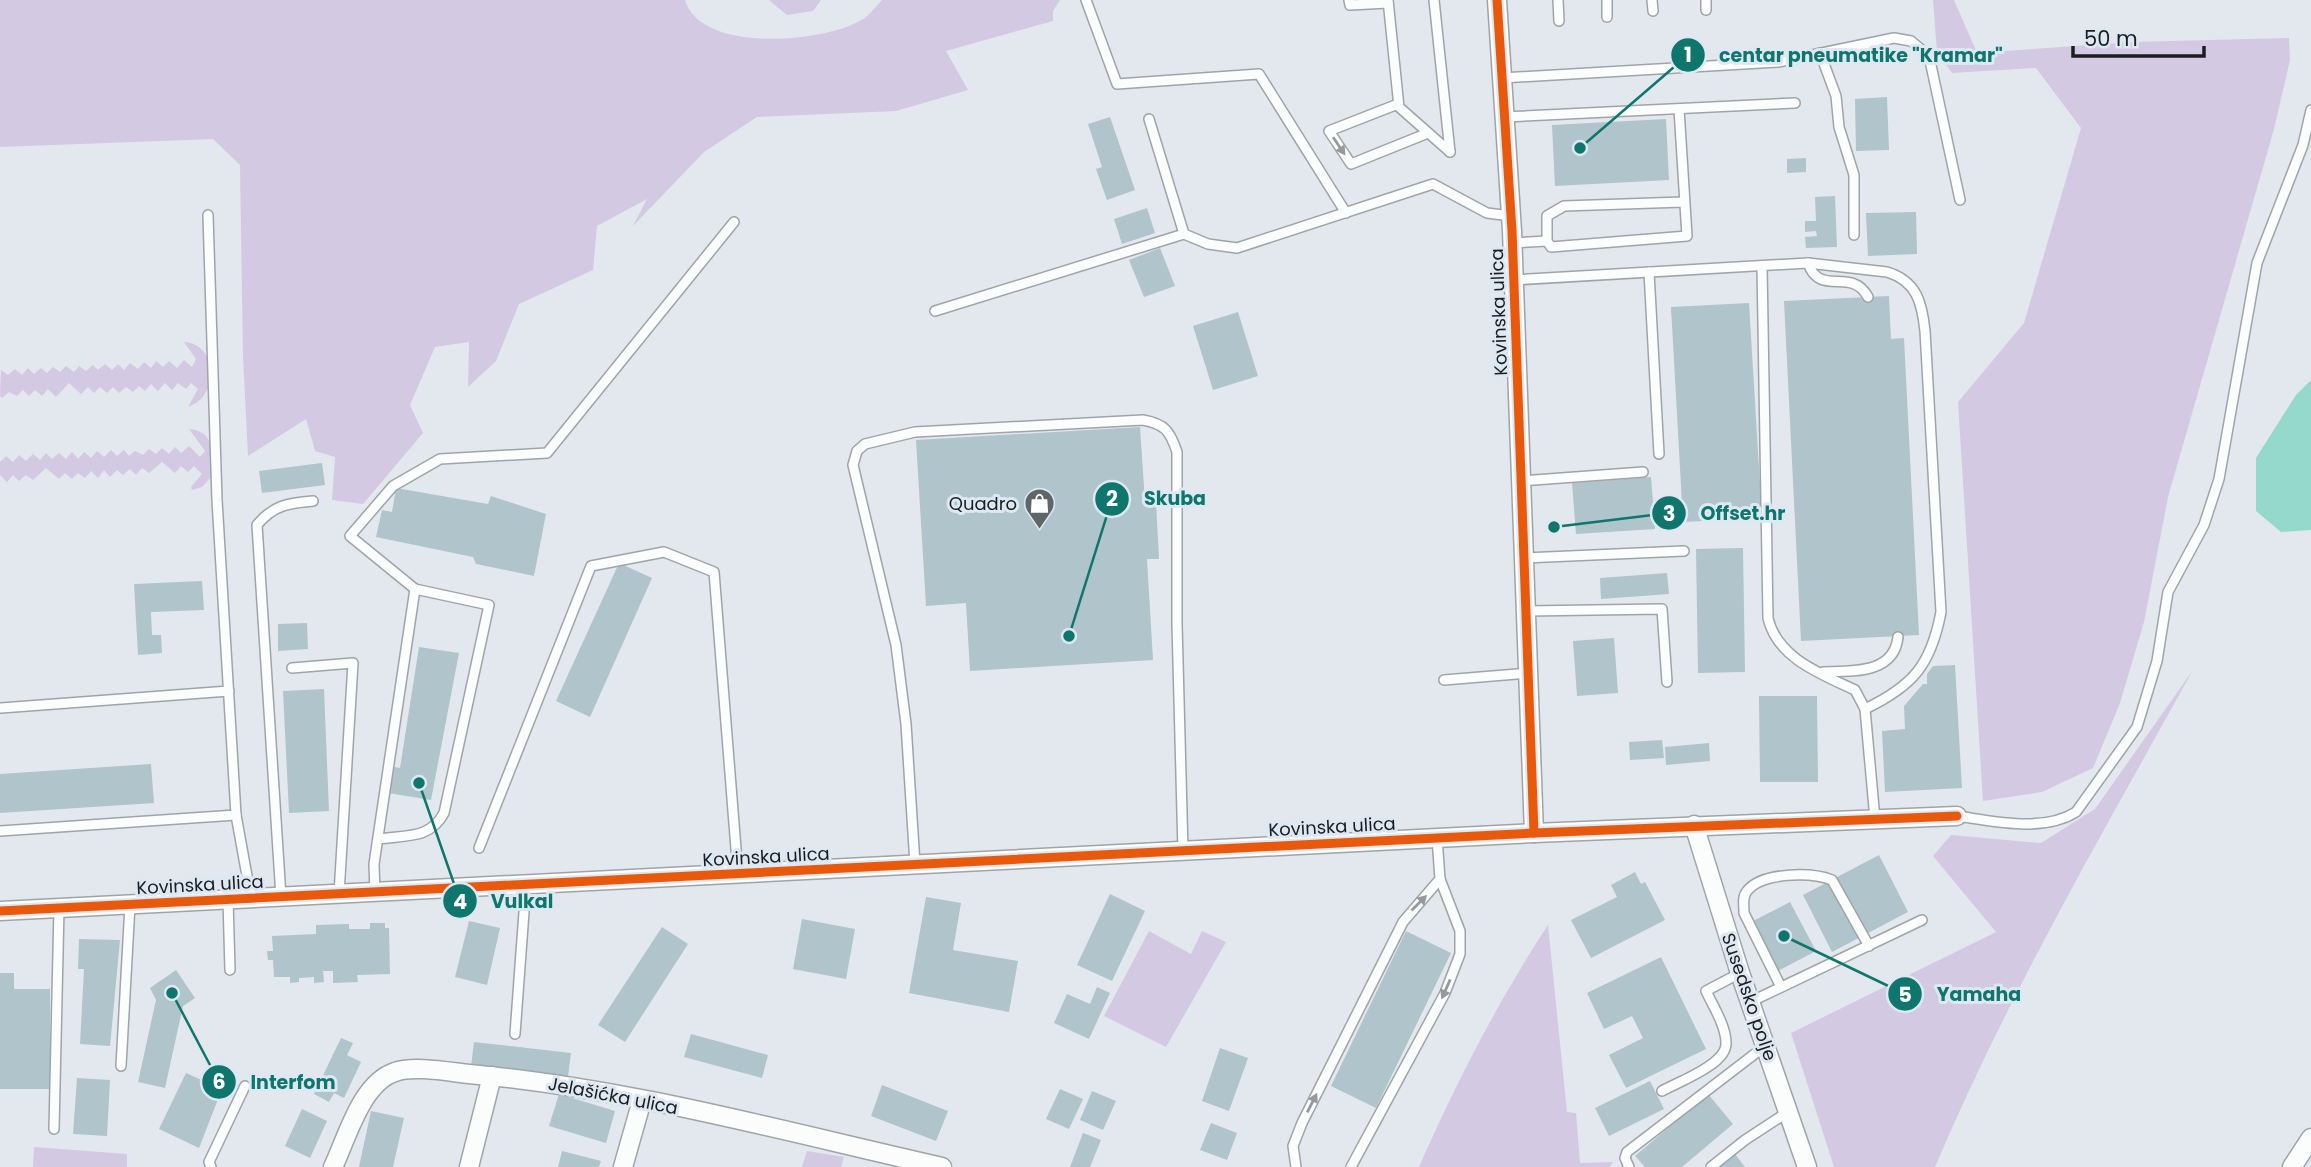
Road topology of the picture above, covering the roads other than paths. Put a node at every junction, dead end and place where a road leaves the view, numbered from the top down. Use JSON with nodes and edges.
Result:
{"nodes":[{"id":1,"x":1086,"y":0,"type":"edge"},
{"id":2,"x":1349,"y":0,"type":"edge"},
{"id":3,"x":1434,"y":0,"type":"edge"},
{"id":4,"x":1497,"y":0,"type":"edge"},
{"id":5,"x":1558,"y":0,"type":"edge"},
{"id":6,"x":1606,"y":0,"type":"edge"},
{"id":7,"x":1653,"y":0,"type":"edge"},
{"id":8,"x":1388,"y":1,"type":"edge"},
{"id":9,"x":1653,"y":11,"type":"dead end"},
{"id":10,"x":1607,"y":17,"type":"dead end"},
{"id":11,"x":1559,"y":22,"type":"dead end"},
{"id":12,"x":1820,"y":52,"type":"junction"},
{"id":13,"x":1502,"y":78,"type":"junction"},
{"id":14,"x":1794,"y":103,"type":"dead end"},
{"id":15,"x":1398,"y":104,"type":"junction"},
{"id":16,"x":1679,"y":109,"type":"junction"},
{"id":17,"x":2311,"y":110,"type":"edge"},
{"id":18,"x":1505,"y":117,"type":"junction"},
{"id":19,"x":1149,"y":119,"type":"dead end"},
{"id":20,"x":1428,"y":133,"type":"junction"},
{"id":21,"x":1960,"y":200,"type":"dead end"},
{"id":22,"x":1684,"y":202,"type":"junction"},
{"id":23,"x":1346,"y":213,"type":"junction"},
{"id":24,"x":208,"y":215,"type":"dead end"},
{"id":25,"x":1511,"y":216,"type":"junction"},
{"id":26,"x":734,"y":222,"type":"dead end"},
{"id":27,"x":1184,"y":234,"type":"junction"},
{"id":28,"x":1854,"y":235,"type":"dead end"},
{"id":29,"x":1548,"y":241,"type":"junction"},
{"id":30,"x":1512,"y":243,"type":"junction"},
{"id":31,"x":1808,"y":263,"type":"junction"},
{"id":32,"x":1762,"y":266,"type":"junction"},
{"id":33,"x":1649,"y":272,"type":"junction"},
{"id":34,"x":1513,"y":279,"type":"junction"},
{"id":35,"x":1868,"y":297,"type":"dead end"},
{"id":36,"x":935,"y":311,"type":"dead end"},
{"id":37,"x":1659,"y":454,"type":"dead end"},
{"id":38,"x":1643,"y":472,"type":"dead end"},
{"id":39,"x":1521,"y":481,"type":"junction"},
{"id":40,"x":313,"y":501,"type":"dead end"},
{"id":41,"x":1684,"y":551,"type":"dead end"},
{"id":42,"x":1524,"y":558,"type":"junction"},
{"id":43,"x":415,"y":589,"type":"junction"},
{"id":44,"x":1526,"y":611,"type":"junction"},
{"id":45,"x":1898,"y":637,"type":"dead end"},
{"id":46,"x":292,"y":668,"type":"dead end"},
{"id":47,"x":1821,"y":672,"type":"junction"},
{"id":48,"x":1528,"y":673,"type":"junction"},
{"id":49,"x":1444,"y":680,"type":"dead end"},
{"id":50,"x":1667,"y":682,"type":"dead end"},
{"id":51,"x":229,"y":691,"type":"junction"},
{"id":52,"x":1,"y":708,"type":"edge"},
{"id":53,"x":1866,"y":709,"type":"junction"},
{"id":54,"x":236,"y":815,"type":"junction"},
{"id":55,"x":1957,"y":816,"type":"joint"},
{"id":56,"x":1875,"y":819,"type":"junction"},
{"id":57,"x":1694,"y":825,"type":"junction"},
{"id":58,"x":0,"y":831,"type":"edge"},
{"id":59,"x":1534,"y":833,"type":"junction"},
{"id":60,"x":1437,"y":838,"type":"junction"},
{"id":61,"x":379,"y":839,"type":"junction"},
{"id":62,"x":480,"y":848,"type":"dead end"},
{"id":63,"x":1183,"y":851,"type":"junction"},
{"id":64,"x":915,"y":864,"type":"junction"},
{"id":65,"x":738,"y":874,"type":"junction"},
{"id":66,"x":1440,"y":879,"type":"junction"},
{"id":67,"x":526,"y":885,"type":"junction"},
{"id":68,"x":339,"y":894,"type":"junction"},
{"id":69,"x":375,"y":894,"type":"junction"},
{"id":70,"x":281,"y":897,"type":"junction"},
{"id":71,"x":251,"y":898,"type":"junction"},
{"id":72,"x":228,"y":900,"type":"junction"},
{"id":73,"x":130,"y":905,"type":"junction"},
{"id":74,"x":58,"y":908,"type":"junction"},
{"id":75,"x":0,"y":911,"type":"edge"},
{"id":76,"x":1922,"y":920,"type":"dead end"},
{"id":77,"x":1869,"y":946,"type":"junction"},
{"id":78,"x":230,"y":970,"type":"dead end"},
{"id":79,"x":1740,"y":973,"type":"junction"},
{"id":80,"x":1781,"y":987,"type":"junction"},
{"id":81,"x":1749,"y":1002,"type":"junction"},
{"id":82,"x":515,"y":1034,"type":"dead end"},
{"id":83,"x":1765,"y":1046,"type":"junction"},
{"id":84,"x":121,"y":1066,"type":"dead end"},
{"id":85,"x":492,"y":1076,"type":"junction"},
{"id":86,"x":244,"y":1086,"type":"dead end"},
{"id":87,"x":1662,"y":1091,"type":"dead end"},
{"id":88,"x":642,"y":1100,"type":"junction"},
{"id":89,"x":1788,"y":1112,"type":"junction"},
{"id":90,"x":54,"y":1129,"type":"dead end"},
{"id":91,"x":2311,"y":1138,"type":"edge"},
{"id":92,"x":211,"y":1167,"type":"edge"},
{"id":93,"x":333,"y":1167,"type":"edge"},
{"id":94,"x":469,"y":1167,"type":"edge"},
{"id":95,"x":623,"y":1167,"type":"edge"},
{"id":96,"x":942,"y":1167,"type":"edge"},
{"id":97,"x":1296,"y":1167,"type":"edge"},
{"id":98,"x":1351,"y":1167,"type":"edge"},
{"id":99,"x":1629,"y":1167,"type":"edge"},
{"id":100,"x":1711,"y":1167,"type":"edge"},
{"id":101,"x":1807,"y":1167,"type":"edge"},
{"id":102,"x":2292,"y":1167,"type":"edge"}],
"edges":[{"from":1,"to":23,"type":"lane"},
{"from":2,"to":8,"type":"lane"},
{"from":3,"to":20,"type":"lane"},
{"from":4,"to":13,"type":"street","name":"Kovinska ulica"},
{"from":5,"to":11,"type":"lane"},
{"from":6,"to":10,"type":"lane"},
{"from":7,"to":9,"type":"lane"},
{"from":8,"to":15,"type":"lane"},
{"from":12,"to":13,"type":"lane"},
{"from":12,"to":21,"type":"lane"},
{"from":12,"to":28,"type":"lane"},
{"from":13,"to":18,"type":"street","name":"Kovinska ulica"},
{"from":14,"to":16,"type":"lane"},
{"from":15,"to":20,"type":"lane"},
{"from":15,"to":20,"type":"lane","one_way":true},
{"from":16,"to":18,"type":"lane"},
{"from":16,"to":22,"type":"lane"},
{"from":17,"to":55,"type":"lane"},
{"from":18,"to":25,"type":"street","name":"Kovinska ulica"},
{"from":19,"to":27,"type":"lane"},
{"from":22,"to":29,"type":"lane"},
{"from":22,"to":29,"type":"lane"},
{"from":23,"to":25,"type":"lane"},
{"from":23,"to":27,"type":"lane"},
{"from":24,"to":51,"type":"lane"},
{"from":25,"to":30,"type":"street","name":"Kovinska ulica"},
{"from":26,"to":43,"type":"lane"},
{"from":27,"to":36,"type":"lane"},
{"from":29,"to":30,"type":"lane"},
{"from":30,"to":34,"type":"street","name":"Kovinska ulica"},
{"from":31,"to":32,"type":"lane"},
{"from":31,"to":35,"type":"lane"},
{"from":31,"to":53,"type":"lane"},
{"from":32,"to":33,"type":"lane"},
{"from":32,"to":47,"type":"lane"},
{"from":33,"to":34,"type":"lane"},
{"from":33,"to":37,"type":"lane"},
{"from":34,"to":39,"type":"street","name":"Kovinska ulica"},
{"from":38,"to":39,"type":"lane"},
{"from":39,"to":42,"type":"street","name":"Kovinska ulica"},
{"from":40,"to":70,"type":"lane"},
{"from":41,"to":42,"type":"lane"},
{"from":42,"to":44,"type":"street","name":"Kovinska ulica"},
{"from":43,"to":61,"type":"lane"},
{"from":43,"to":61,"type":"lane"},
{"from":44,"to":48,"type":"street","name":"Kovinska ulica"},
{"from":44,"to":50,"type":"lane"},
{"from":45,"to":47,"type":"lane"},
{"from":46,"to":68,"type":"lane"},
{"from":47,"to":53,"type":"lane"},
{"from":48,"to":49,"type":"lane"},
{"from":48,"to":59,"type":"street","name":"Kovinska ulica"},
{"from":51,"to":52,"type":"lane"},
{"from":51,"to":54,"type":"lane"},
{"from":53,"to":56,"type":"lane"},
{"from":54,"to":58,"type":"lane"},
{"from":54,"to":71,"type":"lane"},
{"from":55,"to":56,"type":"street","name":"Kovinska ulica"},
{"from":56,"to":57,"type":"street","name":"Kovinska ulica"},
{"from":57,"to":59,"type":"street","name":"Kovinska ulica"},
{"from":57,"to":79,"type":"street","name":"Susedsko polje"},
{"from":59,"to":60,"type":"street","name":"Kovinska ulica"},
{"from":60,"to":63,"type":"street","name":"Kovinska ulica"},
{"from":60,"to":66,"type":"lane"},
{"from":61,"to":69,"type":"lane"},
{"from":62,"to":65,"type":"lane"},
{"from":63,"to":64,"type":"street","name":"Kovinska ulica"},
{"from":63,"to":64,"type":"lane"},
{"from":64,"to":65,"type":"street","name":"Kovinska ulica"},
{"from":65,"to":67,"type":"street","name":"Kovinska ulica"},
{"from":97,"to":66,"type":"lane","one_way":true},
{"from":66,"to":98,"type":"lane","one_way":true},
{"from":67,"to":69,"type":"street","name":"Kovinska ulica"},
{"from":67,"to":82,"type":"lane"},
{"from":68,"to":69,"type":"street","name":"Kovinska ulica"},
{"from":68,"to":70,"type":"street","name":"Kovinska ulica"},
{"from":70,"to":71,"type":"street","name":"Kovinska ulica"},
{"from":71,"to":72,"type":"street","name":"Kovinska ulica"},
{"from":72,"to":73,"type":"street","name":"Kovinska ulica"},
{"from":72,"to":78,"type":"lane"},
{"from":73,"to":74,"type":"street","name":"Kovinska ulica"},
{"from":73,"to":84,"type":"lane"},
{"from":74,"to":75,"type":"street","name":"Kovinska ulica"},
{"from":74,"to":90,"type":"lane"},
{"from":76,"to":77,"type":"lane"},
{"from":77,"to":80,"type":"lane"},
{"from":77,"to":80,"type":"lane"},
{"from":79,"to":81,"type":"street","name":"Susedsko polje"},
{"from":79,"to":87,"type":"lane"},
{"from":80,"to":81,"type":"lane"},
{"from":81,"to":83,"type":"street","name":"Susedsko polje"},
{"from":83,"to":89,"type":"street","name":"Susedsko polje"},
{"from":83,"to":99,"type":"lane"},
{"from":85,"to":88,"type":"street","name":"Jelašićka ulica"},
{"from":85,"to":93,"type":"street","name":"Jelašićka ulica"},
{"from":85,"to":94,"type":"street"},
{"from":86,"to":92,"type":"lane"},
{"from":88,"to":95,"type":"street"},
{"from":88,"to":96,"type":"street","name":"Jelašićka ulica"},
{"from":89,"to":100,"type":"lane"},
{"from":89,"to":101,"type":"street","name":"Susedsko polje"},
{"from":91,"to":102,"type":"street"}]}
